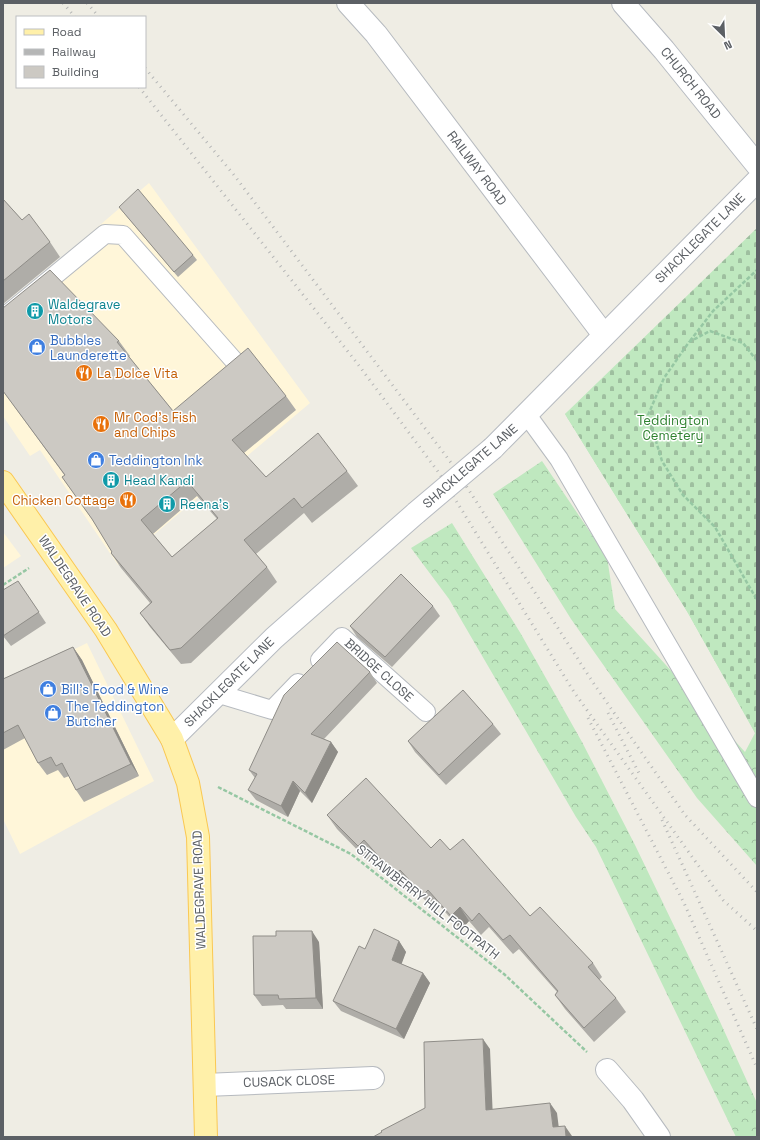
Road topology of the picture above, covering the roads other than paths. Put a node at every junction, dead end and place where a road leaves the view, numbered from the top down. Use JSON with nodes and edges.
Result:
{"nodes":[{"id":1,"x":348,"y":3,"type":"edge"},
{"id":2,"x":623,"y":3,"type":"edge"},
{"id":3,"x":757,"y":165,"type":"edge"},
{"id":4,"x":757,"y":181,"type":"edge"},
{"id":5,"x":3,"y":318,"type":"edge"},
{"id":6,"x":604,"y":335,"type":"junction"},
{"id":7,"x":237,"y":364,"type":"edge"},
{"id":8,"x":527,"y":415,"type":"junction"},
{"id":9,"x":3,"y":482,"type":"edge"},
{"id":10,"x":219,"y":694,"type":"junction"},
{"id":11,"x":426,"y":712,"type":"dead end"},
{"id":12,"x":172,"y":739,"type":"junction"},
{"id":13,"x":757,"y":798,"type":"edge"},
{"id":14,"x":607,"y":1070,"type":"road end"},
{"id":15,"x":373,"y":1078,"type":"dead end"},
{"id":16,"x":205,"y":1085,"type":"junction"},
{"id":17,"x":206,"y":1137,"type":"edge"},
{"id":18,"x":659,"y":1137,"type":"edge"}],
"edges":[{"from":1,"to":6,"type":"main road","name":"RAILWAY ROAD"},
{"from":2,"to":3,"type":"main road","name":"CHURCH ROAD"},
{"from":4,"to":6,"type":"main road","name":"SHACKLEGATE LANE"},
{"from":5,"to":7,"type":"lane"},
{"from":6,"to":8,"type":"main road","name":"SHACKLEGATE LANE"},
{"from":8,"to":10,"type":"main road","name":"SHACKLEGATE LANE","bridge":true},
{"from":8,"to":13,"type":"lane"},
{"from":9,"to":12,"type":"main road","name":"WALDEGRAVE ROAD"},
{"from":10,"to":11,"type":"lane","name":"BRIDGE CLOSE"},
{"from":10,"to":12,"type":"main road","name":"SHACKLEGATE LANE"},
{"from":12,"to":16,"type":"main road","name":"WALDEGRAVE ROAD"},
{"from":14,"to":18,"type":"main road"},
{"from":15,"to":16,"type":"main road","name":"CUSACK CLOSE"},
{"from":16,"to":17,"type":"main road","name":"WALDEGRAVE ROAD"}]}
